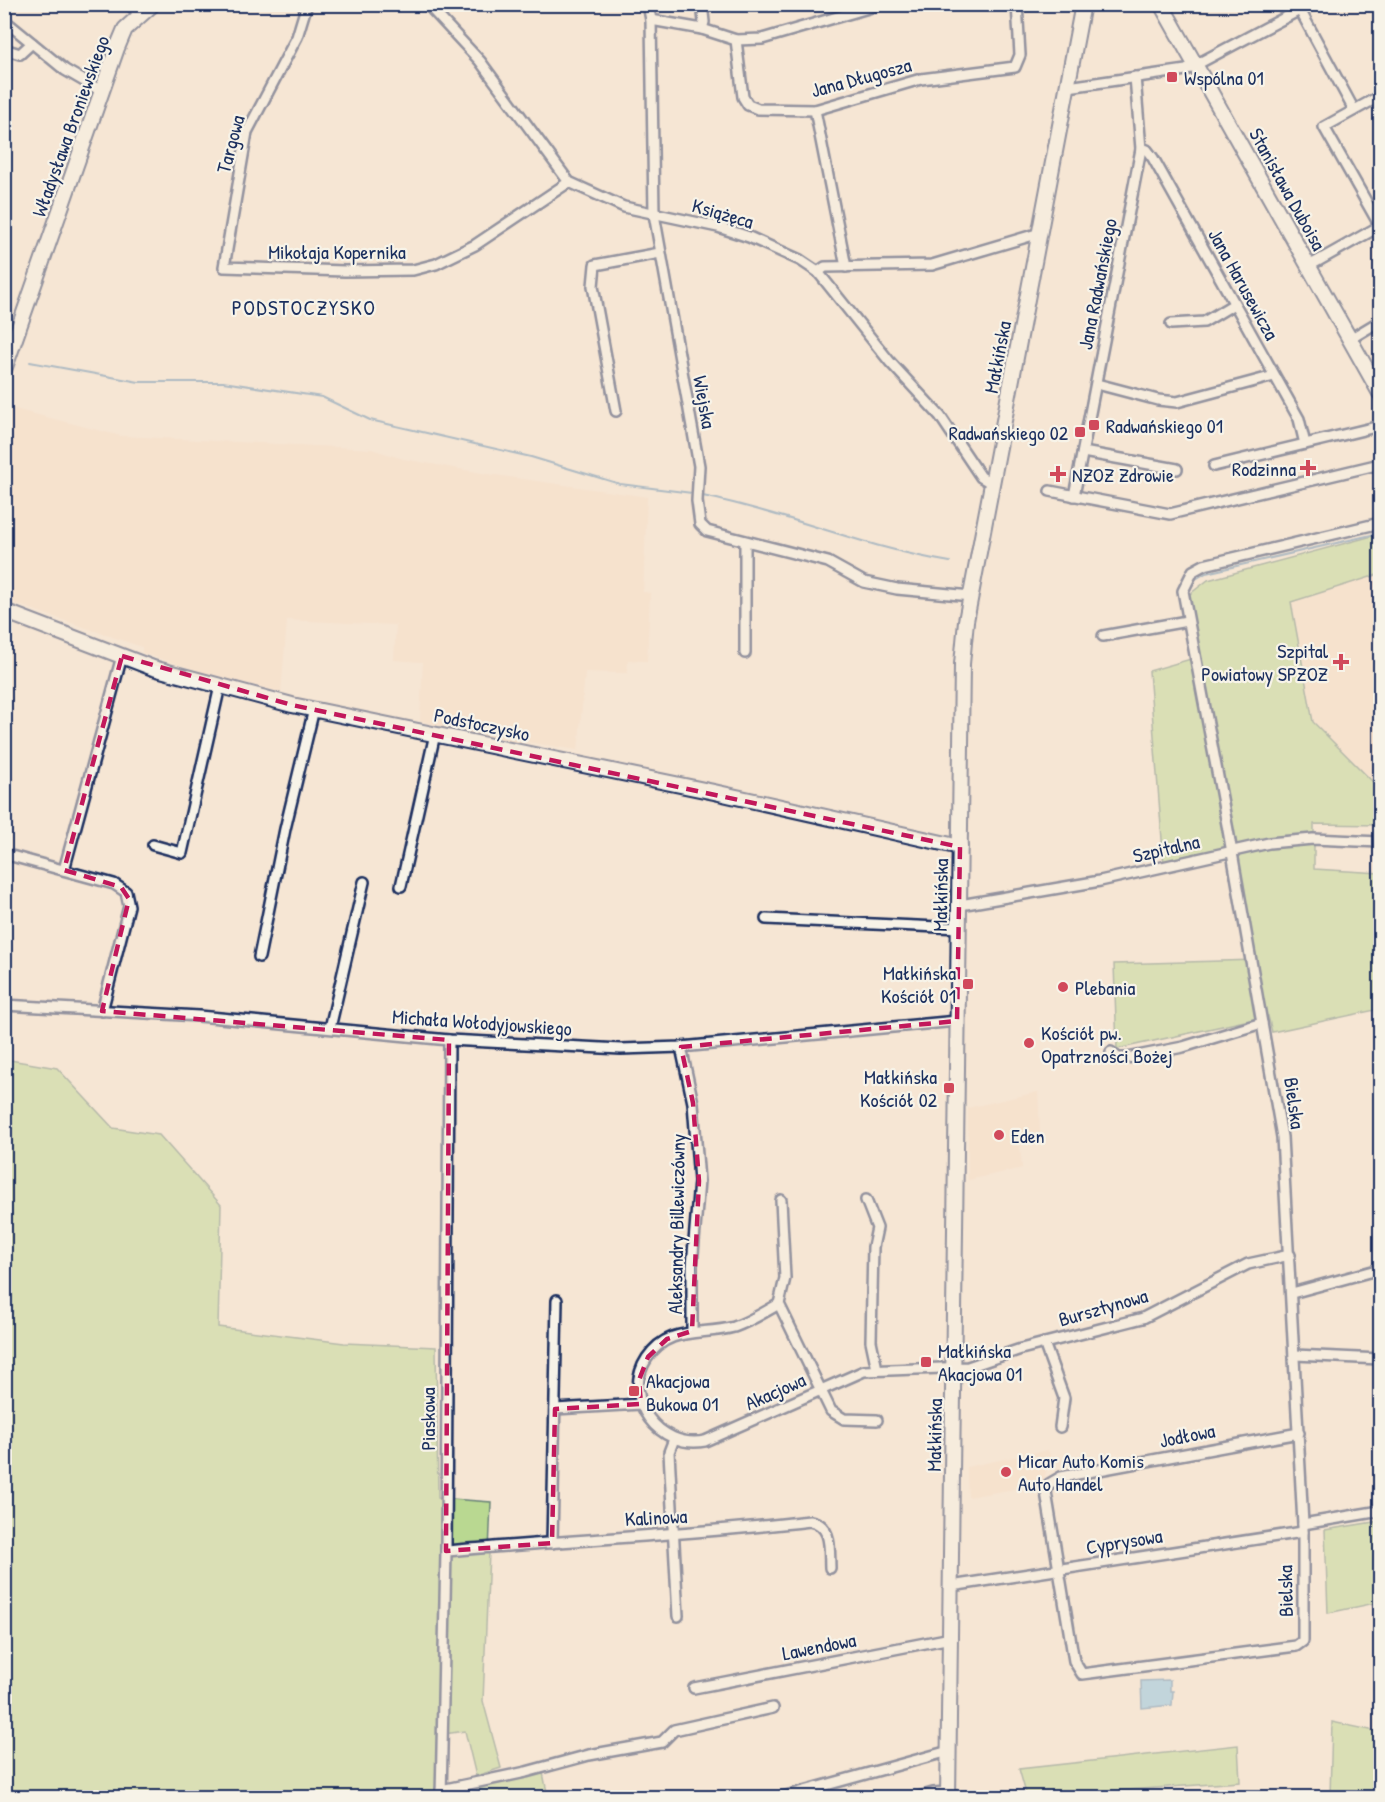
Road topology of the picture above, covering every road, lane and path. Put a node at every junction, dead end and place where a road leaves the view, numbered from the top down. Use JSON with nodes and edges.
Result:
{"nodes":[{"id":1,"x":153,"y":4,"type":"edge"},
{"id":2,"x":307,"y":4,"type":"edge"},
{"id":3,"x":427,"y":4,"type":"edge"},
{"id":4,"x":648,"y":4,"type":"edge"},
{"id":5,"x":702,"y":4,"type":"edge"},
{"id":6,"x":882,"y":4,"type":"edge"},
{"id":7,"x":1017,"y":4,"type":"edge"},
{"id":8,"x":1083,"y":4,"type":"edge"},
{"id":9,"x":1161,"y":4,"type":"edge"},
{"id":10,"x":1311,"y":4,"type":"edge"},
{"id":11,"x":135,"y":10,"type":"edge"},
{"id":12,"x":1300,"y":10,"type":"junction"},
{"id":13,"x":4,"y":20,"type":"edge"},
{"id":14,"x":651,"y":20,"type":"junction"},
{"id":15,"x":702,"y":29,"type":"junction"},
{"id":16,"x":736,"y":40,"type":"junction"},
{"id":17,"x":32,"y":43,"type":"junction"},
{"id":18,"x":4,"y":49,"type":"edge"},
{"id":19,"x":1196,"y":65,"type":"junction"},
{"id":20,"x":1135,"y":77,"type":"junction"},
{"id":21,"x":1068,"y":87,"type":"junction"},
{"id":22,"x":103,"y":92,"type":"junction"},
{"id":23,"x":1380,"y":96,"type":"edge"},
{"id":24,"x":816,"y":110,"type":"junction"},
{"id":25,"x":1354,"y":110,"type":"junction"},
{"id":26,"x":1141,"y":149,"type":"junction"},
{"id":27,"x":569,"y":182,"type":"junction"},
{"id":28,"x":654,"y":214,"type":"junction"},
{"id":29,"x":1040,"y":233,"type":"junction"},
{"id":30,"x":660,"y":253,"type":"junction"},
{"id":31,"x":1309,"y":266,"type":"junction"},
{"id":32,"x":224,"y":267,"type":"joint"},
{"id":33,"x":846,"y":267,"type":"junction"},
{"id":34,"x":818,"y":272,"type":"junction"},
{"id":35,"x":1234,"y":304,"type":"junction"},
{"id":36,"x":1380,"y":321,"type":"edge"},
{"id":37,"x":1171,"y":324,"type":"dead end"},
{"id":38,"x":1350,"y":339,"type":"junction"},
{"id":39,"x":4,"y":370,"type":"edge"},
{"id":40,"x":1274,"y":375,"type":"junction"},
{"id":41,"x":1097,"y":384,"type":"junction"},
{"id":42,"x":1380,"y":393,"type":"edge"},
{"id":43,"x":616,"y":411,"type":"dead end"},
{"id":44,"x":1380,"y":426,"type":"edge"},
{"id":45,"x":1305,"y":444,"type":"junction"},
{"id":46,"x":1083,"y":452,"type":"junction"},
{"id":47,"x":1380,"y":464,"type":"edge"},
{"id":48,"x":1214,"y":466,"type":"dead end"},
{"id":49,"x":1177,"y":469,"type":"dead end"},
{"id":50,"x":993,"y":484,"type":"junction"},
{"id":51,"x":1050,"y":491,"type":"dead end"},
{"id":52,"x":1074,"y":496,"type":"junction"},
{"id":53,"x":1380,"y":524,"type":"edge"},
{"id":54,"x":745,"y":542,"type":"junction"},
{"id":55,"x":971,"y":596,"type":"junction"},
{"id":56,"x":4,"y":611,"type":"edge"},
{"id":57,"x":1187,"y":621,"type":"junction"},
{"id":58,"x":1103,"y":636,"type":"dead end"},
{"id":59,"x":745,"y":653,"type":"dead end"},
{"id":60,"x":122,"y":656,"type":"junction"},
{"id":61,"x":220,"y":686,"type":"junction"},
{"id":62,"x":314,"y":709,"type":"junction"},
{"id":63,"x":435,"y":734,"type":"junction"},
{"id":64,"x":1380,"y":842,"type":"edge"},
{"id":65,"x":153,"y":846,"type":"dead end"},
{"id":66,"x":960,"y":847,"type":"junction"},
{"id":67,"x":1232,"y":851,"type":"junction"},
{"id":68,"x":4,"y":854,"type":"edge"},
{"id":69,"x":64,"y":870,"type":"junction"},
{"id":70,"x":364,"y":882,"type":"dead end"},
{"id":71,"x":401,"y":886,"type":"dead end"},
{"id":72,"x":960,"y":904,"type":"junction"},
{"id":73,"x":766,"y":919,"type":"dead end"},
{"id":74,"x":960,"y":928,"type":"junction"},
{"id":75,"x":259,"y":957,"type":"dead end"},
{"id":76,"x":4,"y":1005,"type":"edge"},
{"id":77,"x":102,"y":1011,"type":"junction"},
{"id":78,"x":957,"y":1021,"type":"junction"},
{"id":79,"x":1263,"y":1023,"type":"junction"},
{"id":80,"x":330,"y":1028,"type":"junction"},
{"id":81,"x":449,"y":1040,"type":"junction"},
{"id":82,"x":681,"y":1047,"type":"junction"},
{"id":83,"x":1111,"y":1052,"type":"dead end"},
{"id":84,"x":781,"y":1200,"type":"dead end"},
{"id":85,"x":866,"y":1200,"type":"dead end"},
{"id":86,"x":1290,"y":1255,"type":"junction"},
{"id":87,"x":1380,"y":1269,"type":"edge"},
{"id":88,"x":1292,"y":1293,"type":"junction"},
{"id":89,"x":557,"y":1300,"type":"dead end"},
{"id":90,"x":779,"y":1304,"type":"junction"},
{"id":91,"x":692,"y":1331,"type":"junction"},
{"id":92,"x":1044,"y":1343,"type":"junction"},
{"id":93,"x":1295,"y":1355,"type":"junction"},
{"id":94,"x":1380,"y":1359,"type":"edge"},
{"id":95,"x":955,"y":1368,"type":"junction"},
{"id":96,"x":877,"y":1369,"type":"junction"},
{"id":97,"x":819,"y":1390,"type":"junction"},
{"id":98,"x":641,"y":1404,"type":"junction"},
{"id":99,"x":555,"y":1409,"type":"junction"},
{"id":100,"x":877,"y":1420,"type":"dead end"},
{"id":101,"x":1060,"y":1427,"type":"dead end"},
{"id":102,"x":1299,"y":1433,"type":"junction"},
{"id":103,"x":674,"y":1439,"type":"junction"},
{"id":104,"x":1380,"y":1511,"type":"edge"},
{"id":105,"x":1303,"y":1528,"type":"junction"},
{"id":106,"x":673,"y":1534,"type":"junction"},
{"id":107,"x":552,"y":1543,"type":"junction"},
{"id":108,"x":446,"y":1551,"type":"junction"},
{"id":109,"x":830,"y":1568,"type":"dead end"},
{"id":110,"x":1059,"y":1570,"type":"junction"},
{"id":111,"x":951,"y":1586,"type":"junction"},
{"id":112,"x":678,"y":1616,"type":"dead end"},
{"id":113,"x":951,"y":1638,"type":"junction"},
{"id":114,"x":694,"y":1688,"type":"dead end"},
{"id":115,"x":773,"y":1708,"type":"dead end"},
{"id":116,"x":949,"y":1751,"type":"junction"},
{"id":117,"x":441,"y":1794,"type":"edge"},
{"id":118,"x":948,"y":1795,"type":"edge"},
{"id":119,"x":779,"y":1797,"type":"edge"},
{"id":120,"x":915,"y":1797,"type":"edge"}],
"edges":[{"from":1,"to":11,"type":"street","name":"Władysława Broniewskiego"},
{"from":2,"to":32,"type":"street","name":"Targowa"},
{"from":3,"to":27,"type":"street","name":"Książęca"},
{"from":4,"to":14,"type":"street","name":"Wiejska"},
{"from":5,"to":15,"type":"street"},
{"from":6,"to":16,"type":"street"},
{"from":7,"to":24,"type":"street","name":"Jana Długosza"},
{"from":8,"to":21,"type":"street","name":"Małkińska"},
{"from":9,"to":19,"type":"street","name":"Stanisława Duboisa"},
{"from":10,"to":12,"type":"street"},
{"from":11,"to":22,"type":"street","name":"Władysława Broniewskiego"},
{"from":12,"to":19,"type":"street"},
{"from":12,"to":25,"type":"street"},
{"from":13,"to":17,"type":"street"},
{"from":14,"to":15,"type":"street"},
{"from":14,"to":28,"type":"street","name":"Wiejska"},
{"from":15,"to":16,"type":"street"},
{"from":16,"to":24,"type":"street","name":"Jana Długosza"},
{"from":17,"to":18,"type":"street"},
{"from":17,"to":22,"type":"street"},
{"from":19,"to":20,"type":"street"},
{"from":19,"to":31,"type":"street","name":"Stanisława Duboisa"},
{"from":20,"to":21,"type":"street"},
{"from":20,"to":26,"type":"street","name":"Jana Radwańskiego"},
{"from":21,"to":29,"type":"street","name":"Małkińska"},
{"from":22,"to":39,"type":"street","name":"Władysława Broniewskiego"},
{"from":23,"to":25,"type":"street"},
{"from":24,"to":33,"type":"street"},
{"from":25,"to":31,"type":"street"},
{"from":26,"to":35,"type":"street","name":"Jana Harusewicza"},
{"from":26,"to":41,"type":"street","name":"Jana Radwańskiego"},
{"from":27,"to":28,"type":"street","name":"Książęca"},
{"from":27,"to":32,"type":"street","name":"Mikołaja Kopernika"},
{"from":28,"to":30,"type":"street","name":"Wiejska"},
{"from":28,"to":34,"type":"street","name":"Książęca"},
{"from":29,"to":33,"type":"street"},
{"from":29,"to":50,"type":"street","name":"Małkińska"},
{"from":30,"to":43,"type":"street"},
{"from":30,"to":54,"type":"street","name":"Wiejska"},
{"from":31,"to":38,"type":"street","name":"Stanisława Duboisa"},
{"from":33,"to":34,"type":"street"},
{"from":34,"to":50,"type":"street","name":"Książęca"},
{"from":35,"to":37,"type":"street"},
{"from":35,"to":40,"type":"street","name":"Jana Harusewicza"},
{"from":36,"to":38,"type":"street"},
{"from":38,"to":42,"type":"street","name":"Stanisława Duboisa"},
{"from":40,"to":41,"type":"street"},
{"from":40,"to":45,"type":"street","name":"Jana Harusewicza"},
{"from":41,"to":46,"type":"street","name":"Jana Radwańskiego"},
{"from":44,"to":45,"type":"street"},
{"from":45,"to":48,"type":"street"},
{"from":46,"to":49,"type":"street"},
{"from":46,"to":52,"type":"street","name":"Jana Radwańskiego"},
{"from":47,"to":52,"type":"street"},
{"from":50,"to":55,"type":"street","name":"Małkińska"},
{"from":51,"to":52,"type":"street"},
{"from":53,"to":57,"type":"street","name":"Bielska"},
{"from":54,"to":55,"type":"street","name":"Wiejska"},
{"from":54,"to":59,"type":"street"},
{"from":55,"to":66,"type":"street","name":"Małkińska"},
{"from":56,"to":60,"type":"street","name":"Podstoczysko"},
{"from":57,"to":58,"type":"street"},
{"from":57,"to":67,"type":"street","name":"Bielska"},
{"from":60,"to":61,"type":"street","name":"Podstoczysko"},
{"from":60,"to":69,"type":"street"},
{"from":61,"to":62,"type":"street","name":"Podstoczysko"},
{"from":61,"to":65,"type":"street"},
{"from":62,"to":63,"type":"street","name":"Podstoczysko"},
{"from":62,"to":75,"type":"street"},
{"from":63,"to":66,"type":"street","name":"Podstoczysko"},
{"from":63,"to":71,"type":"street"},
{"from":64,"to":67,"type":"street","name":"Szpitalna"},
{"from":66,"to":72,"type":"street","name":"Małkińska"},
{"from":67,"to":72,"type":"street","name":"Szpitalna"},
{"from":67,"to":79,"type":"street","name":"Bielska"},
{"from":68,"to":69,"type":"street"},
{"from":69,"to":77,"type":"street"},
{"from":70,"to":80,"type":"street"},
{"from":72,"to":74,"type":"street","name":"Małkińska"},
{"from":73,"to":74,"type":"street"},
{"from":74,"to":78,"type":"street","name":"Małkińska"},
{"from":76,"to":77,"type":"street","name":"Michała Wołodyjowskiego"},
{"from":77,"to":80,"type":"street","name":"Michała Wołodyjowskiego"},
{"from":78,"to":82,"type":"street","name":"Michała Wołodyjowskiego"},
{"from":78,"to":95,"type":"street","name":"Małkińska"},
{"from":79,"to":83,"type":"street"},
{"from":79,"to":86,"type":"street","name":"Bielska"},
{"from":80,"to":81,"type":"street","name":"Michała Wołodyjowskiego"},
{"from":81,"to":82,"type":"street","name":"Michała Wołodyjowskiego"},
{"from":81,"to":108,"type":"street","name":"Piaskowa"},
{"from":82,"to":91,"type":"street","name":"Aleksandry Billewiczówny"},
{"from":84,"to":90,"type":"street"},
{"from":85,"to":96,"type":"street"},
{"from":86,"to":88,"type":"street","name":"Bielska"},
{"from":86,"to":92,"type":"street","name":"Bursztynowa"},
{"from":87,"to":88,"type":"street"},
{"from":88,"to":93,"type":"street","name":"Bielska"},
{"from":89,"to":99,"type":"street"},
{"from":90,"to":91,"type":"street"},
{"from":90,"to":97,"type":"street"},
{"from":91,"to":98,"type":"street"},
{"from":92,"to":95,"type":"street","name":"Bursztynowa"},
{"from":92,"to":101,"type":"street"},
{"from":93,"to":94,"type":"street"},
{"from":93,"to":102,"type":"street","name":"Bielska"},
{"from":95,"to":96,"type":"street","name":"Akacjowa"},
{"from":95,"to":111,"type":"street","name":"Małkińska"},
{"from":96,"to":97,"type":"street","name":"Akacjowa"},
{"from":97,"to":100,"type":"street"},
{"from":97,"to":103,"type":"street","name":"Akacjowa"},
{"from":98,"to":99,"type":"street"},
{"from":98,"to":103,"type":"street"},
{"from":99,"to":107,"type":"street"},
{"from":102,"to":105,"type":"street","name":"Bielska"},
{"from":102,"to":110,"type":"street","name":"Jodłowa"},
{"from":103,"to":106,"type":"street"},
{"from":104,"to":105,"type":"street","name":"Cyprysowa"},
{"from":105,"to":110,"type":"street","name":"Cyprysowa"},
{"from":105,"to":110,"type":"street","name":"Bielska"},
{"from":106,"to":107,"type":"street","name":"Kalinowa"},
{"from":106,"to":109,"type":"street","name":"Kalinowa"},
{"from":106,"to":112,"type":"street"},
{"from":107,"to":108,"type":"street","name":"Kalinowa"},
{"from":108,"to":117,"type":"street","name":"Piaskowa"},
{"from":110,"to":111,"type":"street","name":"Cyprysowa"},
{"from":111,"to":113,"type":"street","name":"Małkińska"},
{"from":113,"to":114,"type":"street","name":"Lawendowa"},
{"from":113,"to":116,"type":"street","name":"Małkińska"},
{"from":115,"to":117,"type":"street"},
{"from":116,"to":118,"type":"street","name":"Małkińska"},
{"from":116,"to":119,"type":"street"},
{"from":118,"to":120,"type":"street"}]}
